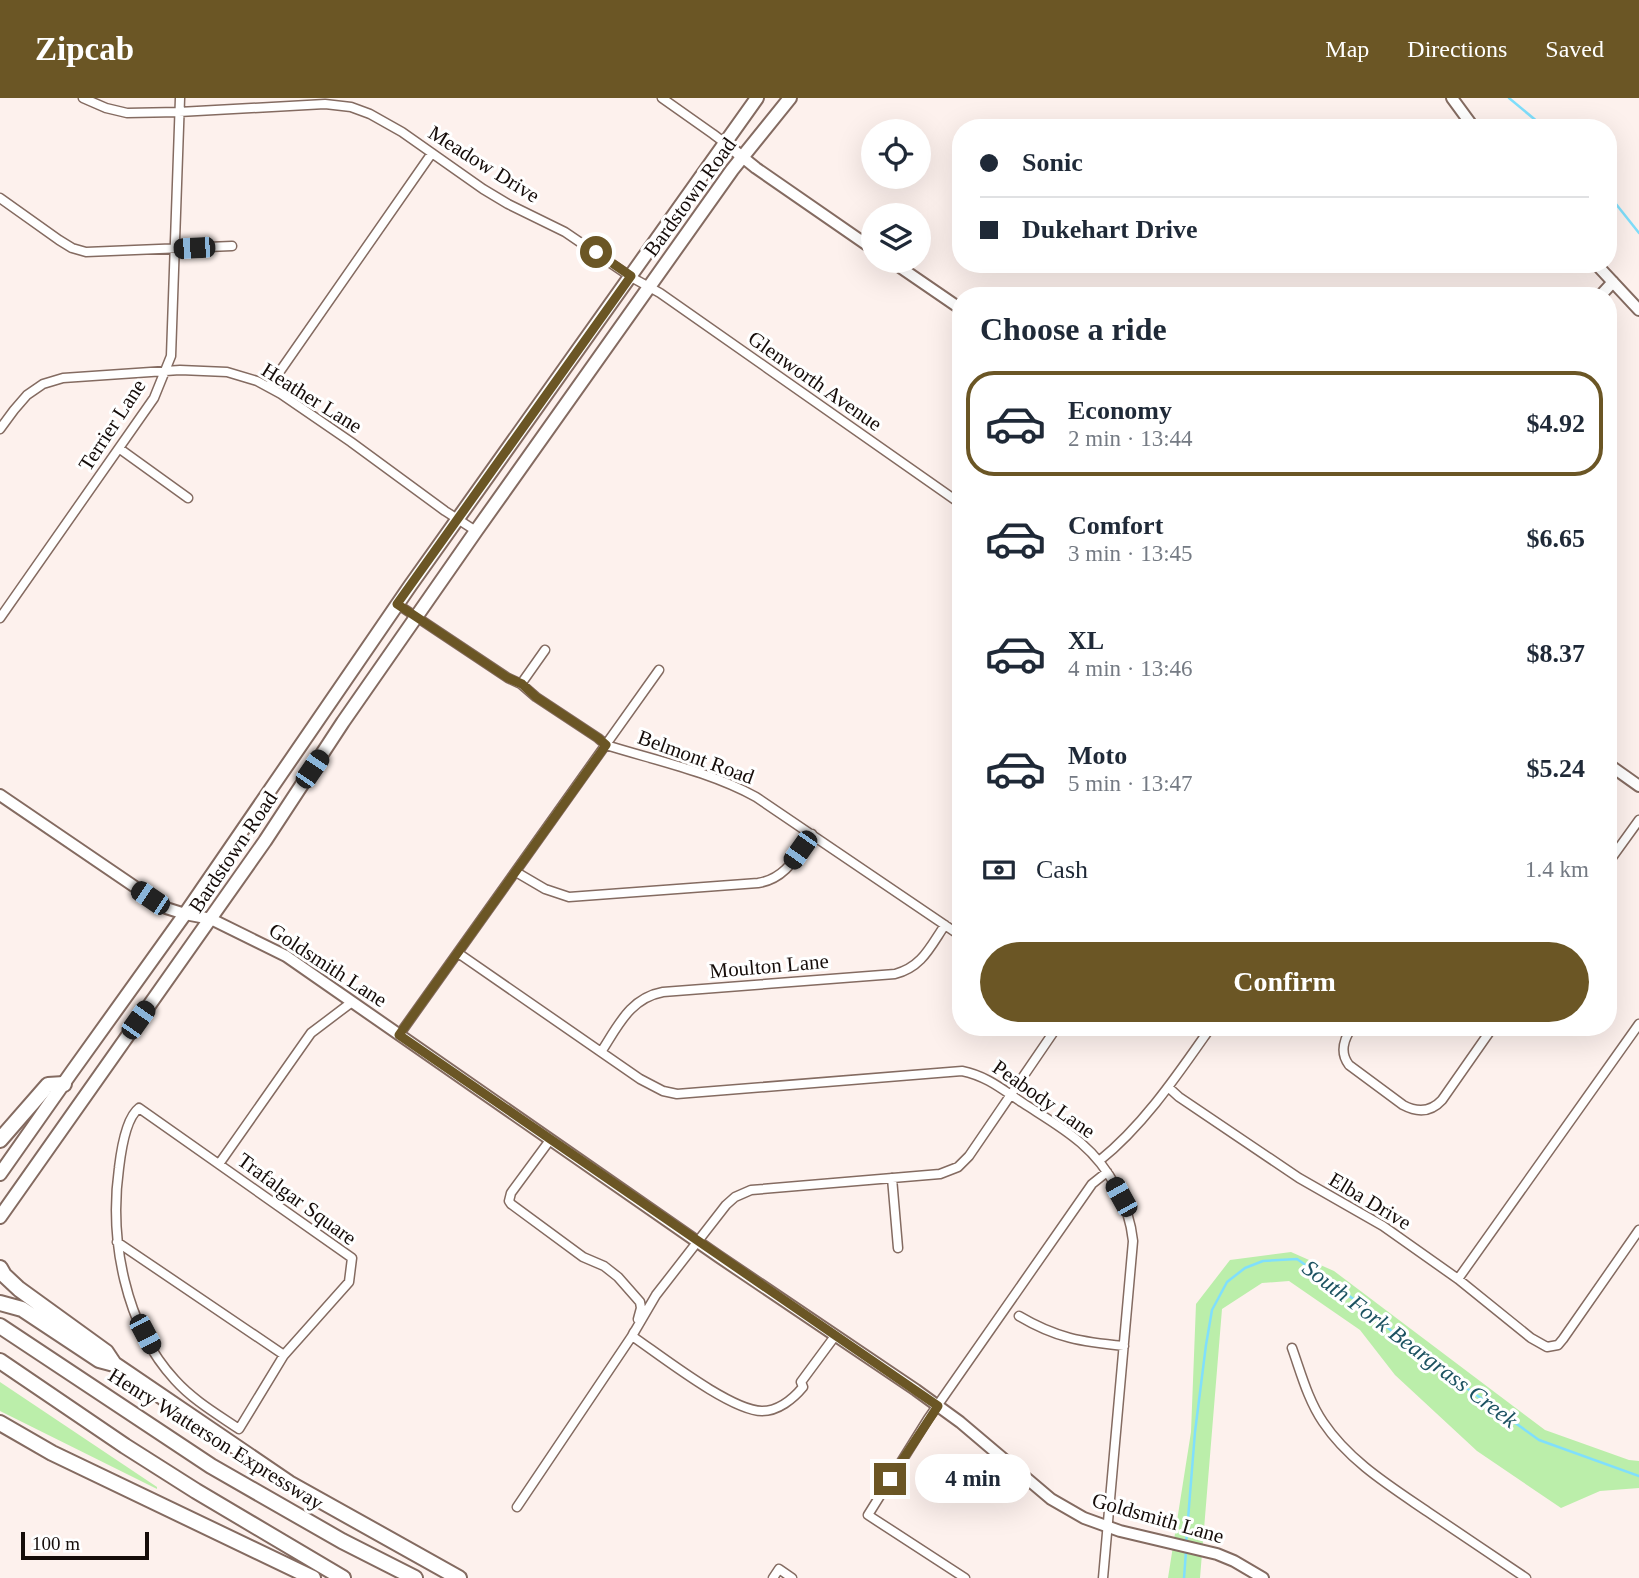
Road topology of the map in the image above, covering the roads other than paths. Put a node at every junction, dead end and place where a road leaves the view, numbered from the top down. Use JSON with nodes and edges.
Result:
{"nodes":[{"id":1,"x":83,"y":98,"type":"edge"},
{"id":2,"x":180,"y":98,"type":"edge"},
{"id":3,"x":662,"y":98,"type":"edge"},
{"id":4,"x":757,"y":98,"type":"edge"},
{"id":5,"x":790,"y":98,"type":"edge"},
{"id":6,"x":1452,"y":98,"type":"edge"},
{"id":7,"x":292,"y":102,"type":"edge"},
{"id":8,"x":179,"y":112,"type":"junction"},
{"id":9,"x":1467,"y":119,"type":"edge"},
{"id":10,"x":725,"y":144,"type":"junction"},
{"id":11,"x":432,"y":153,"type":"junction"},
{"id":12,"x":742,"y":158,"type":"junction"},
{"id":13,"x":0,"y":198,"type":"edge"},
{"id":14,"x":861,"y":240,"type":"edge"},
{"id":15,"x":232,"y":246,"type":"dead end"},
{"id":16,"x":175,"y":249,"type":"junction"},
{"id":17,"x":908,"y":273,"type":"edge"},
{"id":18,"x":1604,"y":273,"type":"edge"},
{"id":19,"x":631,"y":276,"type":"junction"},
{"id":20,"x":1613,"y":282,"type":"junction"},
{"id":21,"x":650,"y":287,"type":"junction"},
{"id":22,"x":1608,"y":287,"type":"edge"},
{"id":23,"x":952,"y":303,"type":"edge"},
{"id":24,"x":1639,"y":310,"type":"edge"},
{"id":25,"x":165,"y":372,"type":"junction"},
{"id":26,"x":268,"y":387,"type":"junction"},
{"id":27,"x":0,"y":429,"type":"edge"},
{"id":28,"x":120,"y":449,"type":"junction"},
{"id":29,"x":188,"y":498,"type":"dead end"},
{"id":30,"x":952,"y":498,"type":"edge"},
{"id":31,"x":458,"y":519,"type":"junction"},
{"id":32,"x":476,"y":531,"type":"junction"},
{"id":33,"x":397,"y":604,"type":"junction"},
{"id":34,"x":417,"y":616,"type":"junction"},
{"id":35,"x":0,"y":618,"type":"edge"},
{"id":36,"x":545,"y":650,"type":"dead end"},
{"id":37,"x":659,"y":670,"type":"dead end"},
{"id":38,"x":522,"y":684,"type":"junction"},
{"id":39,"x":316,"y":722,"type":"junction"},
{"id":40,"x":332,"y":740,"type":"junction"},
{"id":41,"x":606,"y":745,"type":"junction"},
{"id":42,"x":1617,"y":770,"type":"edge"},
{"id":43,"x":1639,"y":786,"type":"edge"},
{"id":44,"x":0,"y":795,"type":"edge"},
{"id":45,"x":1639,"y":820,"type":"edge"},
{"id":46,"x":811,"y":834,"type":"junction"},
{"id":47,"x":1617,"y":851,"type":"edge"},
{"id":48,"x":516,"y":872,"type":"junction"},
{"id":49,"x":185,"y":914,"type":"junction"},
{"id":50,"x":211,"y":919,"type":"junction"},
{"id":51,"x":945,"y":925,"type":"junction"},
{"id":52,"x":952,"y":930,"type":"edge"},
{"id":53,"x":458,"y":953,"type":"junction"},
{"id":54,"x":352,"y":1002,"type":"junction"},
{"id":55,"x":1639,"y":1024,"type":"edge"},
{"id":56,"x":399,"y":1035,"type":"junction"},
{"id":57,"x":1051,"y":1036,"type":"edge"},
{"id":58,"x":1205,"y":1036,"type":"edge"},
{"id":59,"x":1347,"y":1036,"type":"edge"},
{"id":60,"x":1487,"y":1036,"type":"edge"},
{"id":61,"x":601,"y":1052,"type":"junction"},
{"id":62,"x":64,"y":1083,"type":"junction"},
{"id":63,"x":1168,"y":1087,"type":"junction"},
{"id":64,"x":1012,"y":1095,"type":"junction"},
{"id":65,"x":0,"y":1140,"type":"edge"},
{"id":66,"x":550,"y":1140,"type":"junction"},
{"id":67,"x":1098,"y":1161,"type":"junction"},
{"id":68,"x":219,"y":1164,"type":"junction"},
{"id":69,"x":1107,"y":1171,"type":"junction"},
{"id":70,"x":0,"y":1174,"type":"edge"},
{"id":71,"x":892,"y":1178,"type":"junction"},
{"id":72,"x":0,"y":1217,"type":"edge"},
{"id":73,"x":1639,"y":1230,"type":"edge"},
{"id":74,"x":117,"y":1242,"type":"junction"},
{"id":75,"x":698,"y":1242,"type":"junction"},
{"id":76,"x":898,"y":1248,"type":"dead end"},
{"id":77,"x":0,"y":1268,"type":"edge"},
{"id":78,"x":1458,"y":1279,"type":"junction"},
{"id":79,"x":0,"y":1303,"type":"edge"},
{"id":80,"x":1019,"y":1316,"type":"dead end"},
{"id":81,"x":0,"y":1326,"type":"edge"},
{"id":82,"x":632,"y":1336,"type":"junction"},
{"id":83,"x":835,"y":1336,"type":"junction"},
{"id":84,"x":1124,"y":1346,"type":"junction"},
{"id":85,"x":1292,"y":1348,"type":"dead end"},
{"id":86,"x":284,"y":1355,"type":"junction"},
{"id":87,"x":0,"y":1361,"type":"edge"},
{"id":88,"x":114,"y":1364,"type":"junction"},
{"id":89,"x":938,"y":1406,"type":"junction"},
{"id":90,"x":0,"y":1423,"type":"edge"},
{"id":91,"x":0,"y":1434,"type":"edge"},
{"id":92,"x":52,"y":1453,"type":"junction"},
{"id":93,"x":517,"y":1507,"type":"dead end"},
{"id":94,"x":1108,"y":1527,"type":"junction"},
{"id":95,"x":1248,"y":1573,"type":"edge"},
{"id":96,"x":313,"y":1578,"type":"edge"},
{"id":97,"x":343,"y":1578,"type":"edge"},
{"id":98,"x":415,"y":1578,"type":"edge"},
{"id":99,"x":458,"y":1578,"type":"edge"},
{"id":100,"x":773,"y":1578,"type":"edge"},
{"id":101,"x":792,"y":1578,"type":"edge"},
{"id":102,"x":965,"y":1578,"type":"edge"},
{"id":103,"x":1103,"y":1578,"type":"edge"},
{"id":104,"x":1263,"y":1578,"type":"edge"},
{"id":105,"x":1526,"y":1578,"type":"edge"}],
"edges":[{"from":1,"to":8,"type":"street","name":"Meadow Drive"},
{"from":2,"to":8,"type":"street","name":"Terrier Lane"},
{"from":3,"to":10,"type":"street"},
{"from":4,"to":10,"type":"main road","name":"Bardstown Road"},
{"from":5,"to":12,"type":"main road","name":"Bardstown Road"},
{"from":6,"to":9,"type":"street"},
{"from":7,"to":8,"type":"street","name":"Meadow Drive"},
{"from":7,"to":11,"type":"street","name":"Meadow Drive"},
{"from":8,"to":16,"type":"street","name":"Terrier Lane"},
{"from":10,"to":12,"type":"street"},
{"from":10,"to":19,"type":"main road","name":"Bardstown Road"},
{"from":11,"to":19,"type":"street","name":"Meadow Drive"},
{"from":11,"to":26,"type":"street"},
{"from":12,"to":14,"type":"street"},
{"from":12,"to":21,"type":"main road","name":"Bardstown Road"},
{"from":13,"to":16,"type":"street"},
{"from":15,"to":16,"type":"street"},
{"from":16,"to":25,"type":"street","name":"Terrier Lane"},
{"from":17,"to":23,"type":"street"},
{"from":18,"to":20,"type":"street"},
{"from":19,"to":21,"type":"street","name":"Meadow Drive"},
{"from":19,"to":31,"type":"main road","name":"Bardstown Road"},
{"from":20,"to":22,"type":"street"},
{"from":20,"to":24,"type":"street"},
{"from":21,"to":30,"type":"street","name":"Glenworth Avenue"},
{"from":21,"to":32,"type":"main road","name":"Bardstown Road"},
{"from":25,"to":26,"type":"street","name":"Heather Lane"},
{"from":25,"to":27,"type":"street","name":"Heather Lane"},
{"from":25,"to":28,"type":"street","name":"Terrier Lane"},
{"from":26,"to":31,"type":"street","name":"Heather Lane"},
{"from":28,"to":29,"type":"street"},
{"from":28,"to":35,"type":"street","name":"Terrier Lane"},
{"from":31,"to":32,"type":"street","name":"Heather Lane"},
{"from":31,"to":33,"type":"main road","name":"Bardstown Road"},
{"from":32,"to":34,"type":"main road","name":"Bardstown Road"},
{"from":33,"to":34,"type":"street","name":"Belmont Road"},
{"from":33,"to":39,"type":"main road","name":"Bardstown Road"},
{"from":34,"to":38,"type":"street","name":"Belmont Road"},
{"from":34,"to":40,"type":"main road","name":"Bardstown Road"},
{"from":36,"to":38,"type":"street"},
{"from":37,"to":41,"type":"street"},
{"from":38,"to":41,"type":"street","name":"Belmont Road"},
{"from":39,"to":40,"type":"main road"},
{"from":39,"to":49,"type":"main road","name":"Bardstown Road"},
{"from":40,"to":50,"type":"main road","name":"Bardstown Road"},
{"from":41,"to":46,"type":"street","name":"Belmont Road"},
{"from":41,"to":48,"type":"street"},
{"from":42,"to":43,"type":"street"},
{"from":44,"to":49,"type":"street","name":"Goldsmith Lane"},
{"from":45,"to":47,"type":"street"},
{"from":46,"to":48,"type":"street"},
{"from":46,"to":51,"type":"street","name":"Belmont Road"},
{"from":48,"to":53,"type":"street"},
{"from":49,"to":50,"type":"street","name":"Goldsmith Lane"},
{"from":49,"to":62,"type":"main road","name":"Bardstown Road"},
{"from":50,"to":54,"type":"street","name":"Goldsmith Lane"},
{"from":50,"to":72,"type":"main road","name":"Bardstown Road"},
{"from":51,"to":52,"type":"street","name":"Belmont Road"},
{"from":51,"to":61,"type":"street","name":"Moulton Lane"},
{"from":53,"to":56,"type":"street"},
{"from":53,"to":61,"type":"street","name":"Peabody Lane"},
{"from":54,"to":56,"type":"street","name":"Goldsmith Lane"},
{"from":54,"to":68,"type":"street","name":"Trafalgar Square"},
{"from":55,"to":78,"type":"street"},
{"from":56,"to":66,"type":"street","name":"Goldsmith Lane"},
{"from":57,"to":64,"type":"street"},
{"from":58,"to":63,"type":"street"},
{"from":59,"to":60,"type":"street"},
{"from":61,"to":64,"type":"street","name":"Peabody Lane"},
{"from":62,"to":65,"type":"highway"},
{"from":62,"to":70,"type":"main road","name":"Bardstown Road"},
{"from":63,"to":67,"type":"street"},
{"from":63,"to":78,"type":"street","name":"Elba Drive"},
{"from":64,"to":67,"type":"street","name":"Peabody Lane"},
{"from":64,"to":71,"type":"street"},
{"from":66,"to":75,"type":"street","name":"Goldsmith Lane"},
{"from":66,"to":82,"type":"street"},
{"from":67,"to":69,"type":"street","name":"Peabody Lane"},
{"from":68,"to":74,"type":"street","name":"Trafalgar Square"},
{"from":68,"to":86,"type":"street","name":"Trafalgar Square"},
{"from":69,"to":84,"type":"street","name":"Peabody Lane"},
{"from":69,"to":89,"type":"street"},
{"from":71,"to":75,"type":"street"},
{"from":71,"to":76,"type":"street"},
{"from":73,"to":78,"type":"street","name":"Elba Drive"},
{"from":74,"to":86,"type":"street"},
{"from":74,"to":86,"type":"street","name":"Trafalgar Square"},
{"from":75,"to":82,"type":"street"},
{"from":75,"to":83,"type":"street","name":"Goldsmith Lane"},
{"from":77,"to":88,"type":"highway"},
{"from":79,"to":88,"type":"highway"},
{"from":80,"to":84,"type":"street"},
{"from":81,"to":98,"type":"highway","name":"Henry Watterson Expressway"},
{"from":82,"to":83,"type":"street"},
{"from":82,"to":93,"type":"street"},
{"from":83,"to":89,"type":"street","name":"Goldsmith Lane"},
{"from":84,"to":94,"type":"street","name":"Peabody Lane"},
{"from":85,"to":105,"type":"street"},
{"from":87,"to":97,"type":"highway"},
{"from":88,"to":99,"type":"highway"},
{"from":89,"to":94,"type":"street","name":"Goldsmith Lane"},
{"from":89,"to":102,"type":"street"},
{"from":90,"to":92,"type":"highway"},
{"from":91,"to":92,"type":"highway"},
{"from":92,"to":96,"type":"highway"},
{"from":94,"to":95,"type":"street","name":"Goldsmith Lane"},
{"from":94,"to":103,"type":"street","name":"Peabody Lane"},
{"from":95,"to":104,"type":"street","name":"Goldsmith Lane"},
{"from":100,"to":101,"type":"street"}]}
